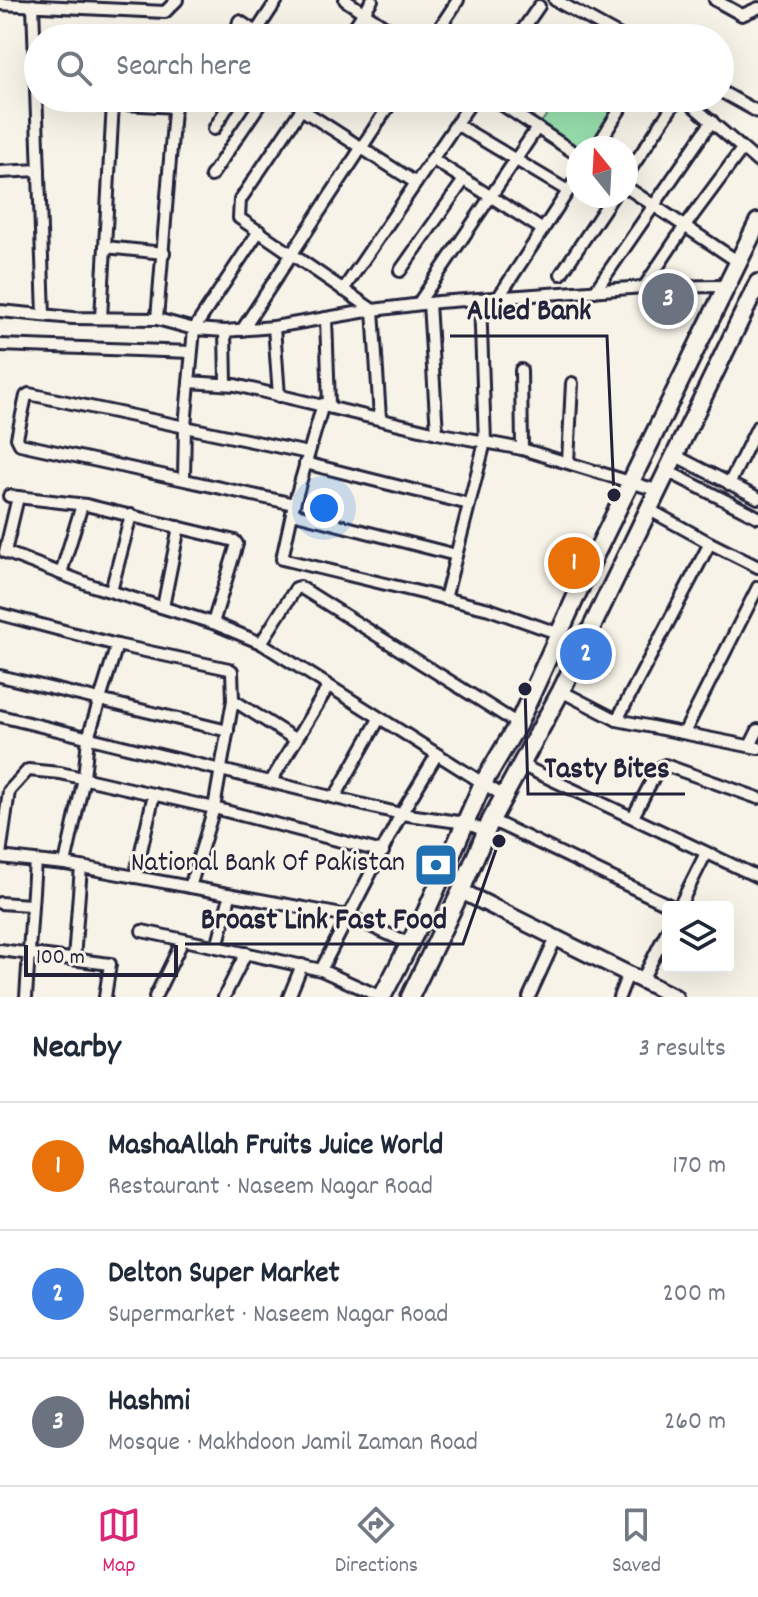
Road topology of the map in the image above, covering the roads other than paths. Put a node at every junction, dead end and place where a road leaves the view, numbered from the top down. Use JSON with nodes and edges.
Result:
{"nodes":[{"id":1,"x":177,"y":0,"type":"edge"},
{"id":2,"x":277,"y":0,"type":"edge"},
{"id":3,"x":345,"y":0,"type":"edge"},
{"id":4,"x":372,"y":0,"type":"edge"},
{"id":5,"x":458,"y":0,"type":"edge"},
{"id":6,"x":555,"y":0,"type":"edge"},
{"id":7,"x":715,"y":0,"type":"edge"},
{"id":8,"x":745,"y":0,"type":"edge"},
{"id":9,"x":40,"y":3,"type":"edge"},
{"id":10,"x":0,"y":4,"type":"edge"},
{"id":11,"x":106,"y":5,"type":"edge"},
{"id":12,"x":539,"y":6,"type":"dead end"},
{"id":13,"x":754,"y":10,"type":"edge"},
{"id":14,"x":363,"y":12,"type":"junction"},
{"id":15,"x":40,"y":24,"type":"edge"},
{"id":16,"x":266,"y":24,"type":"edge"},
{"id":17,"x":356,"y":24,"type":"edge"},
{"id":18,"x":381,"y":24,"type":"edge"},
{"id":19,"x":442,"y":24,"type":"edge"},
{"id":20,"x":527,"y":24,"type":"edge"},
{"id":21,"x":599,"y":24,"type":"edge"},
{"id":22,"x":734,"y":99,"type":"edge"},
{"id":23,"x":39,"y":112,"type":"edge"},
{"id":24,"x":112,"y":112,"type":"edge"},
{"id":25,"x":174,"y":112,"type":"edge"},
{"id":26,"x":224,"y":112,"type":"edge"},
{"id":27,"x":254,"y":112,"type":"edge"},
{"id":28,"x":299,"y":112,"type":"edge"},
{"id":29,"x":306,"y":112,"type":"edge"},
{"id":30,"x":385,"y":112,"type":"edge"},
{"id":31,"x":464,"y":112,"type":"edge"},
{"id":32,"x":513,"y":112,"type":"edge"},
{"id":33,"x":618,"y":112,"type":"edge"},
{"id":34,"x":671,"y":112,"type":"edge"},
{"id":35,"x":700,"y":112,"type":"edge"},
{"id":36,"x":758,"y":112,"type":"edge"},
{"id":37,"x":712,"y":121,"type":"junction"},
{"id":38,"x":456,"y":124,"type":"junction"},
{"id":39,"x":537,"y":128,"type":"junction"},
{"id":40,"x":214,"y":129,"type":"dead end"},
{"id":41,"x":603,"y":136,"type":"edge"},
{"id":42,"x":566,"y":147,"type":"edge"},
{"id":43,"x":361,"y":148,"type":"junction"},
{"id":44,"x":742,"y":149,"type":"junction"},
{"id":45,"x":432,"y":159,"type":"junction"},
{"id":46,"x":516,"y":159,"type":"junction"},
{"id":47,"x":638,"y":159,"type":"edge"},
{"id":48,"x":758,"y":162,"type":"edge"},
{"id":49,"x":39,"y":170,"type":"junction"},
{"id":50,"x":0,"y":172,"type":"edge"},
{"id":51,"x":211,"y":176,"type":"dead end"},
{"id":52,"x":464,"y":180,"type":"junction"},
{"id":53,"x":416,"y":183,"type":"junction"},
{"id":54,"x":566,"y":190,"type":"edge"},
{"id":55,"x":566,"y":194,"type":"edge"},
{"id":56,"x":638,"y":195,"type":"edge"},
{"id":57,"x":490,"y":197,"type":"junction"},
{"id":58,"x":654,"y":206,"type":"junction"},
{"id":59,"x":605,"y":208,"type":"edge"},
{"id":60,"x":756,"y":225,"type":"edge"},
{"id":61,"x":685,"y":226,"type":"junction"},
{"id":62,"x":543,"y":230,"type":"junction"},
{"id":63,"x":259,"y":231,"type":"junction"},
{"id":64,"x":758,"y":245,"type":"edge"},
{"id":65,"x":105,"y":247,"type":"junction"},
{"id":66,"x":164,"y":253,"type":"junction"},
{"id":67,"x":291,"y":255,"type":"junction"},
{"id":68,"x":737,"y":261,"type":"junction"},
{"id":69,"x":400,"y":271,"type":"dead end"},
{"id":70,"x":561,"y":274,"type":"dead end"},
{"id":71,"x":758,"y":283,"type":"edge"},
{"id":72,"x":725,"y":286,"type":"junction"},
{"id":73,"x":644,"y":287,"type":"junction"},
{"id":74,"x":343,"y":290,"type":"junction"},
{"id":75,"x":595,"y":291,"type":"junction"},
{"id":76,"x":498,"y":298,"type":"junction"},
{"id":77,"x":480,"y":300,"type":"junction"},
{"id":78,"x":424,"y":304,"type":"junction"},
{"id":79,"x":373,"y":310,"type":"junction"},
{"id":80,"x":0,"y":311,"type":"edge"},
{"id":81,"x":44,"y":315,"type":"junction"},
{"id":82,"x":101,"y":318,"type":"junction"},
{"id":83,"x":326,"y":318,"type":"junction"},
{"id":84,"x":157,"y":319,"type":"junction"},
{"id":85,"x":274,"y":327,"type":"junction"},
{"id":86,"x":194,"y":329,"type":"junction"},
{"id":87,"x":242,"y":330,"type":"junction"},
{"id":88,"x":225,"y":331,"type":"junction"},
{"id":89,"x":0,"y":345,"type":"edge"},
{"id":90,"x":191,"y":352,"type":"junction"},
{"id":91,"x":521,"y":370,"type":"dead end"},
{"id":92,"x":189,"y":382,"type":"junction"},
{"id":93,"x":226,"y":383,"type":"junction"},
{"id":94,"x":572,"y":383,"type":"dead end"},
{"id":95,"x":279,"y":396,"type":"junction"},
{"id":96,"x":326,"y":405,"type":"junction"},
{"id":97,"x":380,"y":418,"type":"junction"},
{"id":98,"x":185,"y":426,"type":"junction"},
{"id":99,"x":758,"y":426,"type":"edge"},
{"id":100,"x":437,"y":433,"type":"junction"},
{"id":101,"x":485,"y":442,"type":"junction"},
{"id":102,"x":522,"y":449,"type":"junction"},
{"id":103,"x":753,"y":451,"type":"edge"},
{"id":104,"x":307,"y":458,"type":"junction"},
{"id":105,"x":568,"y":462,"type":"junction"},
{"id":106,"x":671,"y":463,"type":"junction"},
{"id":107,"x":184,"y":478,"type":"junction"},
{"id":108,"x":632,"y":481,"type":"junction"},
{"id":109,"x":729,"y":484,"type":"junction"},
{"id":110,"x":656,"y":490,"type":"junction"},
{"id":111,"x":758,"y":498,"type":"edge"},
{"id":112,"x":469,"y":504,"type":"junction"},
{"id":113,"x":82,"y":505,"type":"junction"},
{"id":114,"x":293,"y":508,"type":"junction"},
{"id":115,"x":648,"y":509,"type":"junction"},
{"id":116,"x":131,"y":515,"type":"junction"},
{"id":117,"x":758,"y":517,"type":"edge"},
{"id":118,"x":179,"y":527,"type":"junction"},
{"id":119,"x":710,"y":543,"type":"junction"},
{"id":120,"x":456,"y":555,"type":"junction"},
{"id":121,"x":758,"y":567,"type":"edge"},
{"id":122,"x":61,"y":573,"type":"junction"},
{"id":123,"x":758,"y":587,"type":"edge"},
{"id":124,"x":111,"y":591,"type":"junction"},
{"id":125,"x":445,"y":599,"type":"junction"},
{"id":126,"x":163,"y":607,"type":"junction"},
{"id":127,"x":0,"y":614,"type":"edge"},
{"id":128,"x":213,"y":623,"type":"junction"},
{"id":129,"x":560,"y":634,"type":"junction"},
{"id":130,"x":261,"y":643,"type":"junction"},
{"id":131,"x":117,"y":645,"type":"junction"},
{"id":132,"x":0,"y":676,"type":"edge"},
{"id":133,"x":328,"y":687,"type":"junction"},
{"id":134,"x":561,"y":691,"type":"junction"},
{"id":135,"x":101,"y":700,"type":"junction"},
{"id":136,"x":233,"y":700,"type":"junction"},
{"id":137,"x":0,"y":716,"type":"edge"},
{"id":138,"x":379,"y":719,"type":"junction"},
{"id":139,"x":617,"y":720,"type":"junction"},
{"id":140,"x":518,"y":724,"type":"junction"},
{"id":141,"x":758,"y":730,"type":"edge"},
{"id":142,"x":228,"y":731,"type":"junction"},
{"id":143,"x":684,"y":733,"type":"junction"},
{"id":144,"x":88,"y":738,"type":"junction"},
{"id":145,"x":296,"y":740,"type":"junction"},
{"id":146,"x":754,"y":747,"type":"edge"},
{"id":147,"x":436,"y":756,"type":"junction"},
{"id":148,"x":521,"y":765,"type":"junction"},
{"id":149,"x":221,"y":768,"type":"junction"},
{"id":150,"x":84,"y":778,"type":"junction"},
{"id":151,"x":271,"y":781,"type":"junction"},
{"id":152,"x":482,"y":785,"type":"junction"},
{"id":153,"x":5,"y":791,"type":"edge"},
{"id":154,"x":154,"y":794,"type":"junction"},
{"id":155,"x":335,"y":797,"type":"junction"},
{"id":156,"x":505,"y":797,"type":"junction"},
{"id":157,"x":758,"y":798,"type":"edge"},
{"id":158,"x":214,"y":808,"type":"junction"},
{"id":159,"x":401,"y":814,"type":"junction"},
{"id":160,"x":633,"y":817,"type":"junction"},
{"id":161,"x":466,"y":823,"type":"junction"},
{"id":162,"x":488,"y":826,"type":"junction"},
{"id":163,"x":383,"y":852,"type":"junction"},
{"id":164,"x":706,"y":853,"type":"junction"},
{"id":165,"x":0,"y":856,"type":"edge"},
{"id":166,"x":35,"y":861,"type":"junction"},
{"id":167,"x":65,"y":864,"type":"junction"},
{"id":168,"x":81,"y":867,"type":"junction"},
{"id":169,"x":135,"y":877,"type":"junction"},
{"id":170,"x":758,"y":877,"type":"edge"},
{"id":171,"x":190,"y":887,"type":"junction"},
{"id":172,"x":461,"y":891,"type":"junction"},
{"id":173,"x":230,"y":896,"type":"junction"},
{"id":174,"x":682,"y":901,"type":"edge"},
{"id":175,"x":662,"y":902,"type":"edge"},
{"id":176,"x":0,"y":903,"type":"edge"},
{"id":177,"x":30,"y":905,"type":"junction"},
{"id":178,"x":348,"y":916,"type":"junction"},
{"id":179,"x":142,"y":931,"type":"dead end"},
{"id":180,"x":556,"y":938,"type":"junction"},
{"id":181,"x":662,"y":938,"type":"edge"},
{"id":182,"x":183,"y":940,"type":"junction"},
{"id":183,"x":410,"y":944,"type":"junction"},
{"id":184,"x":217,"y":947,"type":"junction"},
{"id":185,"x":0,"y":950,"type":"edge"},
{"id":186,"x":28,"y":953,"type":"junction"},
{"id":187,"x":246,"y":953,"type":"junction"},
{"id":188,"x":74,"y":959,"type":"junction"},
{"id":189,"x":302,"y":965,"type":"junction"},
{"id":190,"x":321,"y":970,"type":"junction"},
{"id":191,"x":635,"y":977,"type":"junction"},
{"id":192,"x":26,"y":997,"type":"edge"},
{"id":193,"x":105,"y":997,"type":"edge"},
{"id":194,"x":155,"y":997,"type":"edge"},
{"id":195,"x":224,"y":997,"type":"edge"},
{"id":196,"x":289,"y":997,"type":"edge"},
{"id":197,"x":382,"y":997,"type":"edge"},
{"id":198,"x":410,"y":997,"type":"edge"},
{"id":199,"x":529,"y":997,"type":"edge"},
{"id":200,"x":619,"y":997,"type":"edge"},
{"id":201,"x":675,"y":997,"type":"edge"}],
"edges":[{"from":1,"to":11,"type":"street"},
{"from":2,"to":16,"type":"street"},
{"from":3,"to":14,"type":"street"},
{"from":4,"to":14,"type":"street"},
{"from":5,"to":19,"type":"street"},
{"from":6,"to":21,"type":"street"},
{"from":7,"to":13,"type":"street"},
{"from":8,"to":13,"type":"street"},
{"from":9,"to":10,"type":"street"},
{"from":9,"to":11,"type":"street"},
{"from":9,"to":15,"type":"street"},
{"from":12,"to":20,"type":"street"},
{"from":14,"to":17,"type":"street"},
{"from":14,"to":18,"type":"street"},
{"from":22,"to":36,"type":"street"},
{"from":23,"to":49,"type":"street"},
{"from":24,"to":65,"type":"street"},
{"from":25,"to":66,"type":"street"},
{"from":26,"to":40,"type":"street"},
{"from":27,"to":51,"type":"street"},
{"from":28,"to":63,"type":"street"},
{"from":29,"to":43,"type":"street"},
{"from":30,"to":43,"type":"street"},
{"from":31,"to":38,"type":"street"},
{"from":32,"to":39,"type":"street"},
{"from":33,"to":41,"type":"street"},
{"from":34,"to":47,"type":"street"},
{"from":35,"to":37,"type":"street"},
{"from":37,"to":44,"type":"street"},
{"from":37,"to":58,"type":"street"},
{"from":38,"to":45,"type":"street"},
{"from":38,"to":46,"type":"street"},
{"from":39,"to":42,"type":"street"},
{"from":39,"to":46,"type":"street"},
{"from":43,"to":53,"type":"street"},
{"from":43,"to":67,"type":"street"},
{"from":44,"to":48,"type":"street"},
{"from":44,"to":61,"type":"street"},
{"from":45,"to":52,"type":"street"},
{"from":45,"to":53,"type":"street"},
{"from":46,"to":54,"type":"street"},
{"from":46,"to":57,"type":"street"},
{"from":49,"to":50,"type":"street"},
{"from":49,"to":81,"type":"street"},
{"from":52,"to":57,"type":"street"},
{"from":52,"to":69,"type":"street"},
{"from":53,"to":74,"type":"street"},
{"from":55,"to":62,"type":"street"},
{"from":56,"to":58,"type":"street"},
{"from":57,"to":62,"type":"street"},
{"from":57,"to":78,"type":"street"},
{"from":58,"to":61,"type":"street"},
{"from":58,"to":75,"type":"street"},
{"from":59,"to":70,"type":"street"},
{"from":60,"to":64,"type":"main road"},
{"from":60,"to":68,"type":"main road"},
{"from":61,"to":68,"type":"street"},
{"from":61,"to":73,"type":"street"},
{"from":62,"to":76,"type":"street"},
{"from":63,"to":67,"type":"street"},
{"from":63,"to":86,"type":"street"},
{"from":65,"to":66,"type":"street"},
{"from":65,"to":82,"type":"street"},
{"from":66,"to":84,"type":"street"},
{"from":67,"to":74,"type":"street"},
{"from":67,"to":87,"type":"street"},
{"from":68,"to":72,"type":"main road"},
{"from":71,"to":106,"type":"main road"},
{"from":72,"to":73,"type":"street"},
{"from":72,"to":108,"type":"main road"},
{"from":73,"to":75,"type":"street"},
{"from":74,"to":79,"type":"street"},
{"from":75,"to":76,"type":"street"},
{"from":76,"to":77,"type":"street"},
{"from":77,"to":78,"type":"street"},
{"from":77,"to":101,"type":"street"},
{"from":78,"to":79,"type":"street"},
{"from":78,"to":100,"type":"street"},
{"from":79,"to":83,"type":"street"},
{"from":79,"to":97,"type":"street"},
{"from":80,"to":81,"type":"street"},
{"from":81,"to":82,"type":"street"},
{"from":82,"to":84,"type":"street"},
{"from":83,"to":85,"type":"street"},
{"from":83,"to":96,"type":"street"},
{"from":84,"to":86,"type":"street"},
{"from":85,"to":87,"type":"street"},
{"from":85,"to":95,"type":"street"},
{"from":86,"to":88,"type":"street"},
{"from":86,"to":90,"type":"street"},
{"from":87,"to":88,"type":"street"},
{"from":88,"to":93,"type":"street"},
{"from":89,"to":90,"type":"street"},
{"from":90,"to":92,"type":"street"},
{"from":91,"to":102,"type":"street"},
{"from":92,"to":93,"type":"street"},
{"from":92,"to":98,"type":"street"},
{"from":93,"to":95,"type":"street"},
{"from":94,"to":105,"type":"street"},
{"from":95,"to":96,"type":"street"},
{"from":96,"to":97,"type":"street"},
{"from":96,"to":104,"type":"street"},
{"from":97,"to":100,"type":"street"},
{"from":98,"to":104,"type":"street"},
{"from":98,"to":107,"type":"street"},
{"from":98,"to":107,"type":"street"},
{"from":99,"to":103,"type":"street"},
{"from":100,"to":101,"type":"street"},
{"from":101,"to":102,"type":"street"},
{"from":101,"to":112,"type":"street"},
{"from":102,"to":105,"type":"street"},
{"from":103,"to":109,"type":"street"},
{"from":104,"to":112,"type":"street"},
{"from":104,"to":114,"type":"street"},
{"from":105,"to":108,"type":"street"},
{"from":106,"to":109,"type":"street"},
{"from":106,"to":110,"type":"main road"},
{"from":106,"to":117,"type":"street"},
{"from":107,"to":114,"type":"street"},
{"from":108,"to":110,"type":"street"},
{"from":108,"to":129,"type":"main road"},
{"from":109,"to":111,"type":"street"},
{"from":110,"to":115,"type":"main road"},
{"from":112,"to":120,"type":"street"},
{"from":113,"to":116,"type":"street"},
{"from":113,"to":122,"type":"street"},
{"from":113,"to":122,"type":"street"},
{"from":114,"to":120,"type":"street"},
{"from":114,"to":125,"type":"street"},
{"from":115,"to":119,"type":"street"},
{"from":115,"to":134,"type":"main road"},
{"from":116,"to":118,"type":"street"},
{"from":116,"to":124,"type":"street"},
{"from":118,"to":126,"type":"street"},
{"from":118,"to":128,"type":"street"},
{"from":119,"to":121,"type":"street"},
{"from":119,"to":139,"type":"street"},
{"from":120,"to":125,"type":"street"},
{"from":122,"to":124,"type":"street"},
{"from":123,"to":143,"type":"street"},
{"from":124,"to":126,"type":"street"},
{"from":125,"to":129,"type":"street"},
{"from":126,"to":128,"type":"street"},
{"from":127,"to":131,"type":"street"},
{"from":128,"to":130,"type":"street"},
{"from":129,"to":140,"type":"main road"},
{"from":130,"to":133,"type":"street"},
{"from":130,"to":140,"type":"street"},
{"from":131,"to":135,"type":"street"},
{"from":131,"to":136,"type":"street"},
{"from":132,"to":135,"type":"street"},
{"from":133,"to":138,"type":"street"},
{"from":133,"to":145,"type":"street"},
{"from":134,"to":139,"type":"street"},
{"from":134,"to":148,"type":"main road"},
{"from":135,"to":142,"type":"street"},
{"from":135,"to":144,"type":"street"},
{"from":136,"to":142,"type":"street"},
{"from":136,"to":145,"type":"street"},
{"from":137,"to":144,"type":"street"},
{"from":138,"to":147,"type":"street"},
{"from":138,"to":155,"type":"street"},
{"from":139,"to":143,"type":"street"},
{"from":140,"to":152,"type":"main road"},
{"from":141,"to":146,"type":"street"},
{"from":142,"to":149,"type":"street"},
{"from":143,"to":146,"type":"street"},
{"from":144,"to":149,"type":"street"},
{"from":144,"to":150,"type":"street"},
{"from":145,"to":151,"type":"street"},
{"from":147,"to":152,"type":"street"},
{"from":147,"to":159,"type":"street"},
{"from":148,"to":156,"type":"main road"},
{"from":148,"to":160,"type":"street"},
{"from":149,"to":151,"type":"street"},
{"from":149,"to":158,"type":"street"},
{"from":150,"to":153,"type":"street"},
{"from":150,"to":154,"type":"street"},
{"from":150,"to":167,"type":"street"},
{"from":151,"to":155,"type":"street"},
{"from":152,"to":156,"type":"street"},
{"from":152,"to":161,"type":"main road"},
{"from":153,"to":165,"type":"street"},
{"from":154,"to":158,"type":"street"},
{"from":154,"to":169,"type":"street"},
{"from":155,"to":159,"type":"street"},
{"from":156,"to":162,"type":"main road"},
{"from":157,"to":160,"type":"street"},
{"from":158,"to":163,"type":"street"},
{"from":158,"to":171,"type":"street"},
{"from":159,"to":161,"type":"street"},
{"from":159,"to":163,"type":"street"},
{"from":160,"to":164,"type":"street"},
{"from":161,"to":162,"type":"street"},
{"from":161,"to":183,"type":"main road"},
{"from":162,"to":172,"type":"main road"},
{"from":162,"to":175,"type":"street"},
{"from":163,"to":178,"type":"street"},
{"from":164,"to":170,"type":"street"},
{"from":164,"to":174,"type":"street"},
{"from":165,"to":166,"type":"street"},
{"from":166,"to":167,"type":"street"},
{"from":166,"to":177,"type":"street"},
{"from":167,"to":168,"type":"street"},
{"from":168,"to":169,"type":"street"},
{"from":168,"to":188,"type":"street"},
{"from":169,"to":171,"type":"street"},
{"from":171,"to":173,"type":"street"},
{"from":172,"to":180,"type":"street"},
{"from":172,"to":198,"type":"main road"},
{"from":173,"to":178,"type":"street"},
{"from":173,"to":184,"type":"street"},
{"from":176,"to":177,"type":"street"},
{"from":177,"to":186,"type":"street"},
{"from":178,"to":183,"type":"street"},
{"from":178,"to":190,"type":"street"},
{"from":179,"to":182,"type":"street"},
{"from":180,"to":191,"type":"street"},
{"from":180,"to":199,"type":"street"},
{"from":181,"to":191,"type":"street"},
{"from":182,"to":184,"type":"street"},
{"from":182,"to":194,"type":"street"},
{"from":183,"to":197,"type":"main road"},
{"from":184,"to":187,"type":"street"},
{"from":185,"to":186,"type":"street"},
{"from":186,"to":188,"type":"street"},
{"from":186,"to":192,"type":"street"},
{"from":187,"to":189,"type":"street"},
{"from":187,"to":195,"type":"street"},
{"from":188,"to":193,"type":"street"},
{"from":189,"to":190,"type":"street"},
{"from":189,"to":196,"type":"street"},
{"from":190,"to":197,"type":"street"},
{"from":191,"to":200,"type":"street"},
{"from":191,"to":201,"type":"street"}]}
